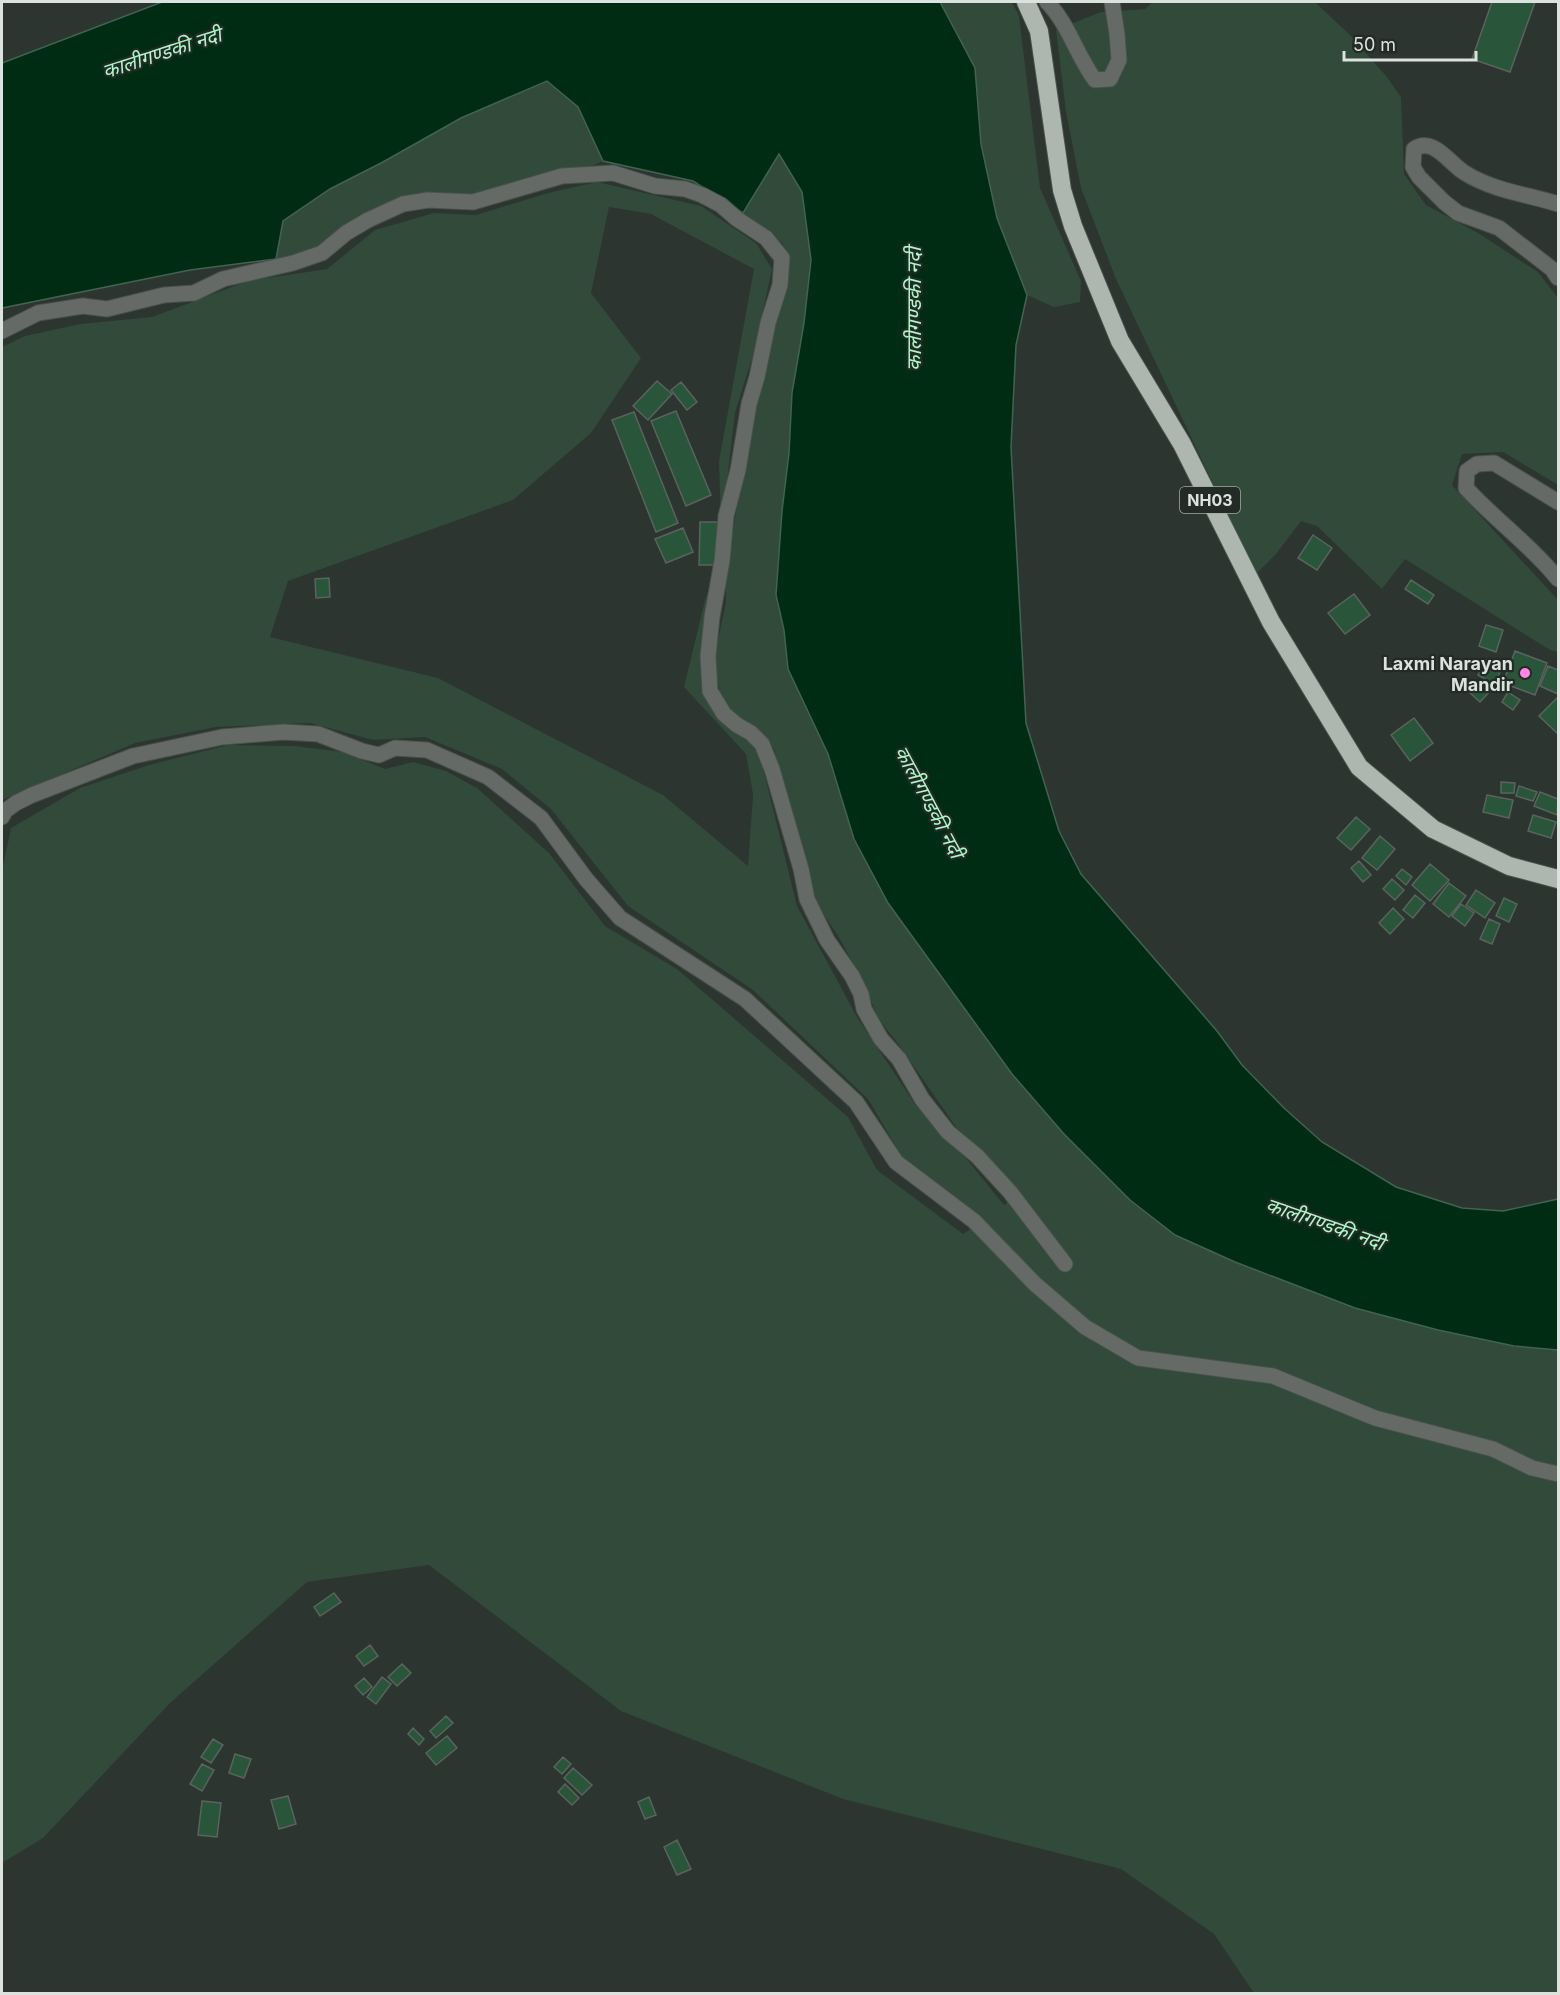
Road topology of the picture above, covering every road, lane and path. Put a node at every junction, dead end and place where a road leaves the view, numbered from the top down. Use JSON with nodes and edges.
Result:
{"nodes":[{"id":1,"x":1026,"y":2,"type":"edge"},
{"id":2,"x":1047,"y":2,"type":"edge"},
{"id":3,"x":1112,"y":2,"type":"edge"},
{"id":4,"x":1558,"y":204,"type":"edge"},
{"id":5,"x":1558,"y":278,"type":"edge"},
{"id":6,"x":2,"y":331,"type":"edge"},
{"id":7,"x":1558,"y":502,"type":"edge"},
{"id":8,"x":1558,"y":579,"type":"edge"},
{"id":9,"x":2,"y":817,"type":"edge"},
{"id":10,"x":1558,"y":879,"type":"edge"},
{"id":11,"x":1065,"y":1264,"type":"dead end"},
{"id":12,"x":1558,"y":1474,"type":"edge"}],
"edges":[{"from":1,"to":10,"type":"highway","number":"NH03"},
{"from":2,"to":3,"type":"street"},
{"from":4,"to":5,"type":"street"},
{"from":6,"to":11,"type":"street"},
{"from":7,"to":8,"type":"street"},
{"from":9,"to":12,"type":"street"}]}
